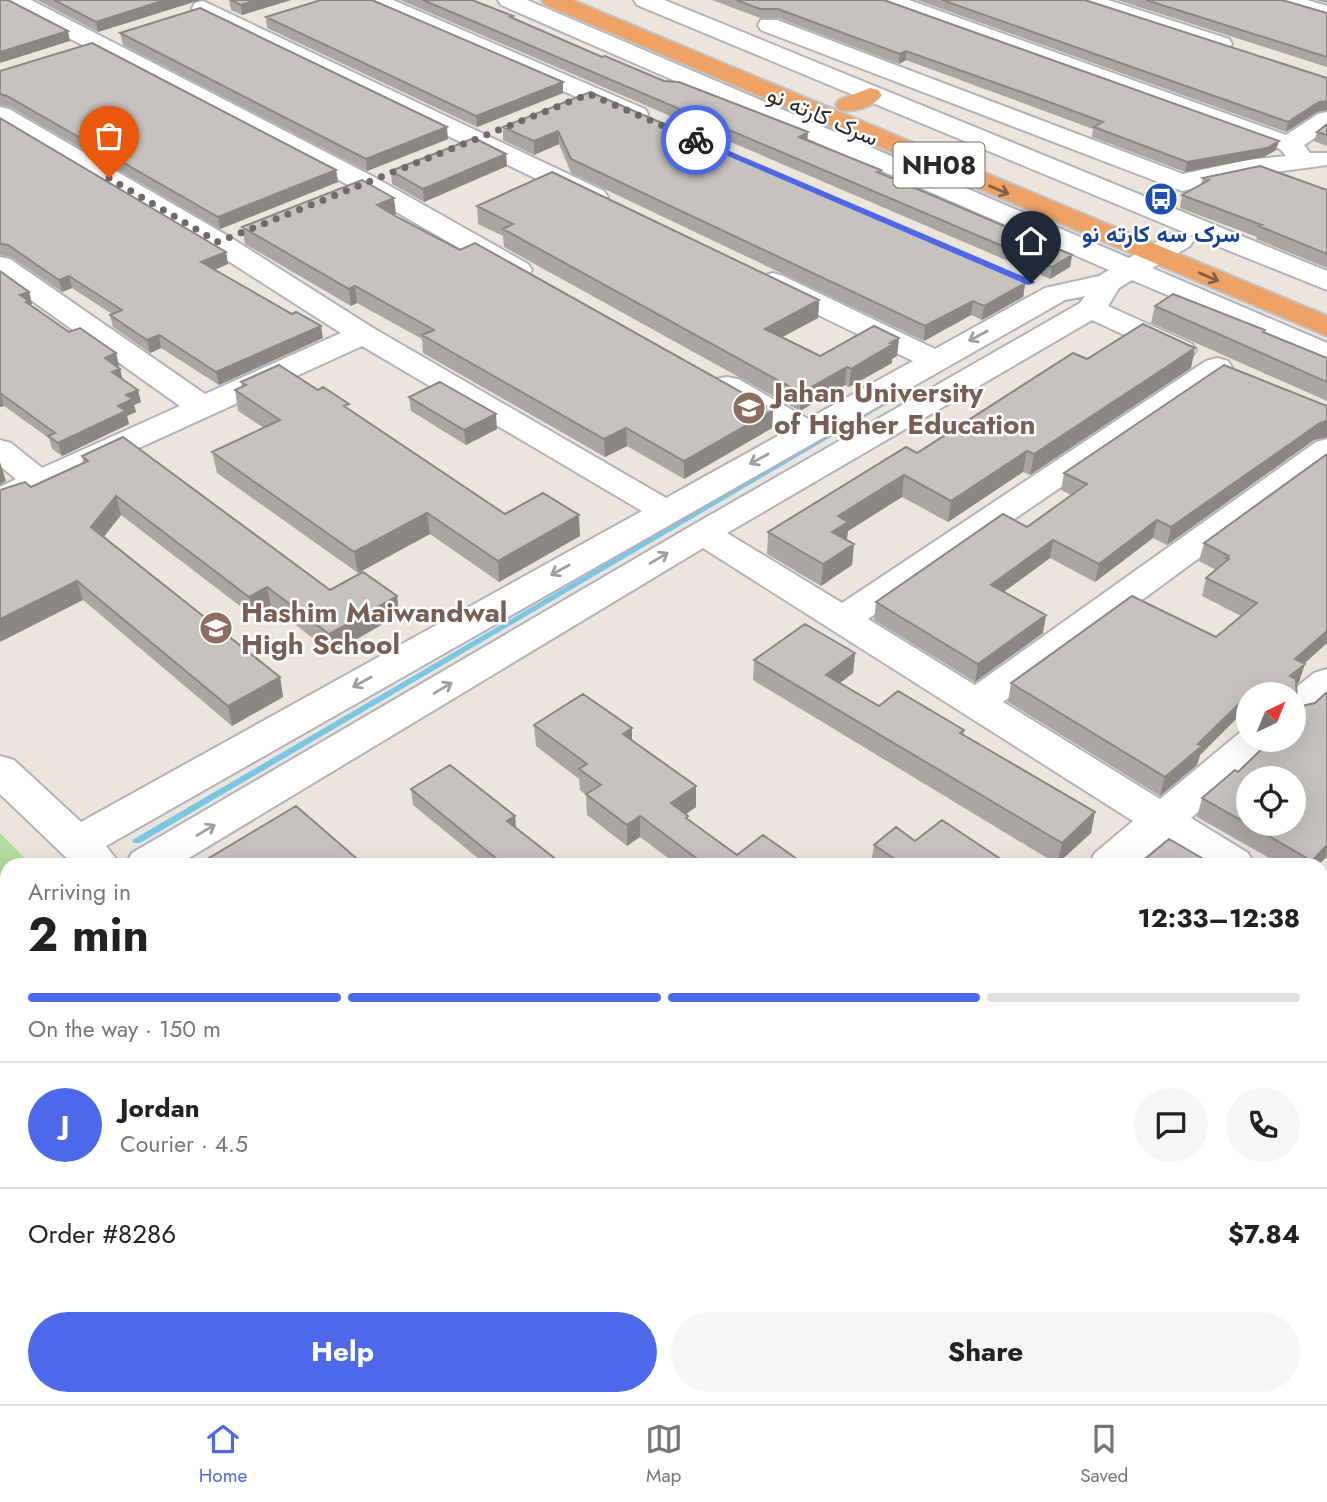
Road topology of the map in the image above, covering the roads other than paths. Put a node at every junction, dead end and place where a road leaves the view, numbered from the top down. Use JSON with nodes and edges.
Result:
{"nodes":[{"id":1,"x":57,"y":0,"type":"edge"},
{"id":2,"x":229,"y":0,"type":"edge"},
{"id":3,"x":375,"y":0,"type":"edge"},
{"id":4,"x":509,"y":0,"type":"edge"},
{"id":5,"x":552,"y":0,"type":"edge"},
{"id":6,"x":598,"y":0,"type":"edge"},
{"id":7,"x":645,"y":0,"type":"edge"},
{"id":8,"x":888,"y":0,"type":"edge"},
{"id":9,"x":1086,"y":0,"type":"edge"},
{"id":10,"x":1284,"y":0,"type":"edge"},
{"id":11,"x":21,"y":4,"type":"edge"},
{"id":12,"x":203,"y":8,"type":"junction"},
{"id":13,"x":1327,"y":13,"type":"edge"},
{"id":14,"x":275,"y":15,"type":"edge"},
{"id":15,"x":741,"y":15,"type":"edge"},
{"id":16,"x":177,"y":17,"type":"edge"},
{"id":17,"x":239,"y":26,"type":"junction"},
{"id":18,"x":124,"y":34,"type":"edge"},
{"id":19,"x":85,"y":47,"type":"junction"},
{"id":20,"x":1238,"y":50,"type":"edge"},
{"id":21,"x":589,"y":94,"type":"junction"},
{"id":22,"x":859,"y":100,"type":"junction"},
{"id":23,"x":551,"y":109,"type":"edge"},
{"id":24,"x":0,"y":114,"type":"edge"},
{"id":25,"x":1327,"y":119,"type":"edge"},
{"id":26,"x":664,"y":126,"type":"edge"},
{"id":27,"x":501,"y":129,"type":"edge"},
{"id":28,"x":477,"y":139,"type":"junction"},
{"id":29,"x":439,"y":154,"type":"edge"},
{"id":30,"x":1307,"y":154,"type":"edge"},
{"id":31,"x":1182,"y":183,"type":"junction"},
{"id":32,"x":1131,"y":202,"type":"junction"},
{"id":33,"x":613,"y":205,"type":"edge"},
{"id":34,"x":1180,"y":240,"type":"junction"},
{"id":35,"x":1155,"y":255,"type":"junction"},
{"id":36,"x":0,"y":265,"type":"edge"},
{"id":37,"x":749,"y":270,"type":"edge"},
{"id":38,"x":1324,"y":282,"type":"edge"},
{"id":39,"x":544,"y":284,"type":"edge"},
{"id":40,"x":1110,"y":287,"type":"junction"},
{"id":41,"x":1327,"y":327,"type":"edge"},
{"id":42,"x":363,"y":334,"type":"junction"},
{"id":43,"x":1327,"y":354,"type":"edge"},
{"id":44,"x":934,"y":360,"type":"junction"},
{"id":45,"x":700,"y":372,"type":"edge"},
{"id":46,"x":202,"y":407,"type":"junction"},
{"id":47,"x":808,"y":432,"type":"junction"},
{"id":48,"x":1327,"y":449,"type":"edge"},
{"id":49,"x":0,"y":450,"type":"edge"},
{"id":50,"x":38,"y":481,"type":"junction"},
{"id":51,"x":0,"y":499,"type":"edge"},
{"id":52,"x":665,"y":511,"type":"junction"},
{"id":53,"x":703,"y":533,"type":"junction"},
{"id":54,"x":842,"y":620,"type":"junction"},
{"id":55,"x":1327,"y":682,"type":"edge"},
{"id":56,"x":1306,"y":699,"type":"edge"},
{"id":57,"x":976,"y":703,"type":"junction"},
{"id":58,"x":1244,"y":752,"type":"edge"},
{"id":59,"x":0,"y":770,"type":"edge"},
{"id":60,"x":1163,"y":820,"type":"junction"},
{"id":61,"x":89,"y":854,"type":"edge"},
{"id":62,"x":157,"y":858,"type":"edge"},
{"id":63,"x":1117,"y":858,"type":"edge"},
{"id":64,"x":1223,"y":858,"type":"edge"}],
"edges":[{"from":1,"to":11,"type":"street"},
{"from":2,"to":12,"type":"street"},
{"from":3,"to":21,"type":"street"},
{"from":4,"to":40,"type":"street"},
{"from":5,"to":35,"type":"highway","name":"سرک کارته نو","number":"NH08","one_way":true},
{"from":6,"to":22,"type":"highway","name":"سرک کارته نو","number":"NH08"},
{"from":7,"to":22,"type":"street"},
{"from":8,"to":30,"type":"street"},
{"from":9,"to":20,"type":"street"},
{"from":10,"to":13,"type":"street"},
{"from":11,"to":19,"type":"street"},
{"from":12,"to":16,"type":"street"},
{"from":12,"to":17,"type":"street"},
{"from":14,"to":17,"type":"street"},
{"from":15,"to":31,"type":"street"},
{"from":17,"to":28,"type":"street"},
{"from":18,"to":19,"type":"street"},
{"from":19,"to":39,"type":"street"},
{"from":21,"to":23,"type":"street"},
{"from":21,"to":26,"type":"street"},
{"from":22,"to":32,"type":"street"},
{"from":22,"to":34,"type":"highway","name":"سرک کارته نو","number":"NH08"},
{"from":24,"to":42,"type":"street"},
{"from":25,"to":30,"type":"street"},
{"from":27,"to":28,"type":"street"},
{"from":28,"to":29,"type":"street"},
{"from":28,"to":33,"type":"street"},
{"from":30,"to":31,"type":"street"},
{"from":31,"to":32,"type":"street"},
{"from":32,"to":38,"type":"street"},
{"from":34,"to":35,"type":"street"},
{"from":34,"to":38,"type":"highway","name":"سرک کارته نو","number":"NH08"},
{"from":35,"to":40,"type":"street"},
{"from":35,"to":41,"type":"highway","name":"سرک کارته نو","number":"NH08","one_way":true},
{"from":36,"to":46,"type":"street"},
{"from":37,"to":44,"type":"street"},
{"from":40,"to":43,"type":"street"},
{"from":40,"to":44,"type":"street","one_way":true},
{"from":40,"to":53,"type":"street"},
{"from":40,"to":54,"type":"street"},
{"from":42,"to":46,"type":"street"},
{"from":42,"to":52,"type":"street"},
{"from":44,"to":47,"type":"street"},
{"from":45,"to":47,"type":"street"},
{"from":46,"to":50,"type":"street"},
{"from":47,"to":52,"type":"street","one_way":true},
{"from":48,"to":57,"type":"street"},
{"from":49,"to":50,"type":"street"},
{"from":50,"to":51,"type":"street"},
{"from":52,"to":61,"type":"street","one_way":true},
{"from":53,"to":54,"type":"street"},
{"from":62,"to":53,"type":"street","one_way":true},
{"from":54,"to":57,"type":"street"},
{"from":55,"to":56,"type":"street"},
{"from":57,"to":60,"type":"street"},
{"from":58,"to":60,"type":"street"},
{"from":59,"to":61,"type":"street"},
{"from":60,"to":63,"type":"street"},
{"from":60,"to":64,"type":"street"}]}
